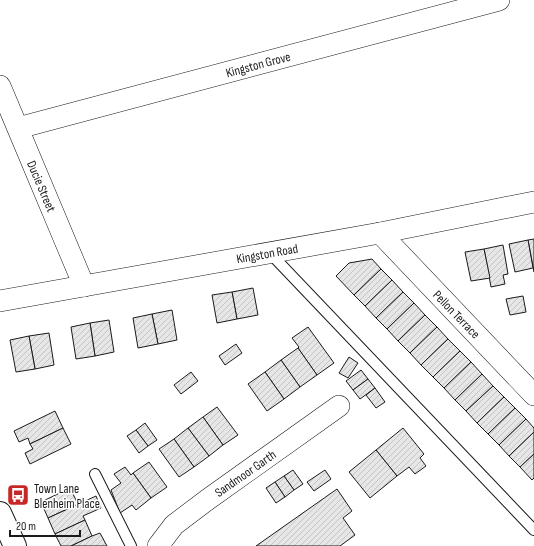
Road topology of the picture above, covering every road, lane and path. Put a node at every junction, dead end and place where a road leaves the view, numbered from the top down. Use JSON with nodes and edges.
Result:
{"nodes":[{"id":1,"x":499,"y":0,"type":"edge"},
{"id":2,"x":0,"y":86,"type":"edge"},
{"id":3,"x":18,"y":128,"type":"junction"},
{"id":4,"x":534,"y":202,"type":"edge"},
{"id":5,"x":380,"y":234,"type":"junction"},
{"id":6,"x":270,"y":253,"type":"junction"},
{"id":7,"x":84,"y":286,"type":"junction"},
{"id":8,"x":0,"y":301,"type":"edge"},
{"id":9,"x":534,"y":395,"type":"edge"},
{"id":10,"x":339,"y":406,"type":"dead end"},
{"id":11,"x":95,"y":474,"type":"dead end"},
{"id":12,"x":0,"y":513,"type":"edge"},
{"id":13,"x":534,"y":530,"type":"edge"},
{"id":14,"x":15,"y":546,"type":"edge"},
{"id":15,"x":131,"y":546,"type":"edge"},
{"id":16,"x":158,"y":546,"type":"edge"}],
"edges":[{"from":1,"to":3,"type":"street","name":"Kingston Grove"},
{"from":2,"to":3,"type":"street","name":"Ducie Street"},
{"from":3,"to":7,"type":"street","name":"Ducie Street"},
{"from":4,"to":5,"type":"street","name":"Kingston Road"},
{"from":5,"to":6,"type":"street","name":"Kingston Road"},
{"from":5,"to":9,"type":"street","name":"Pellon Terrace"},
{"from":6,"to":7,"type":"street","name":"Kingston Road"},
{"from":6,"to":13,"type":"lane"},
{"from":7,"to":8,"type":"street","name":"Kingston Road"},
{"from":10,"to":16,"type":"street","name":"Sandmoor Garth"},
{"from":11,"to":15,"type":"lane"},
{"from":12,"to":14,"type":"street"}]}
